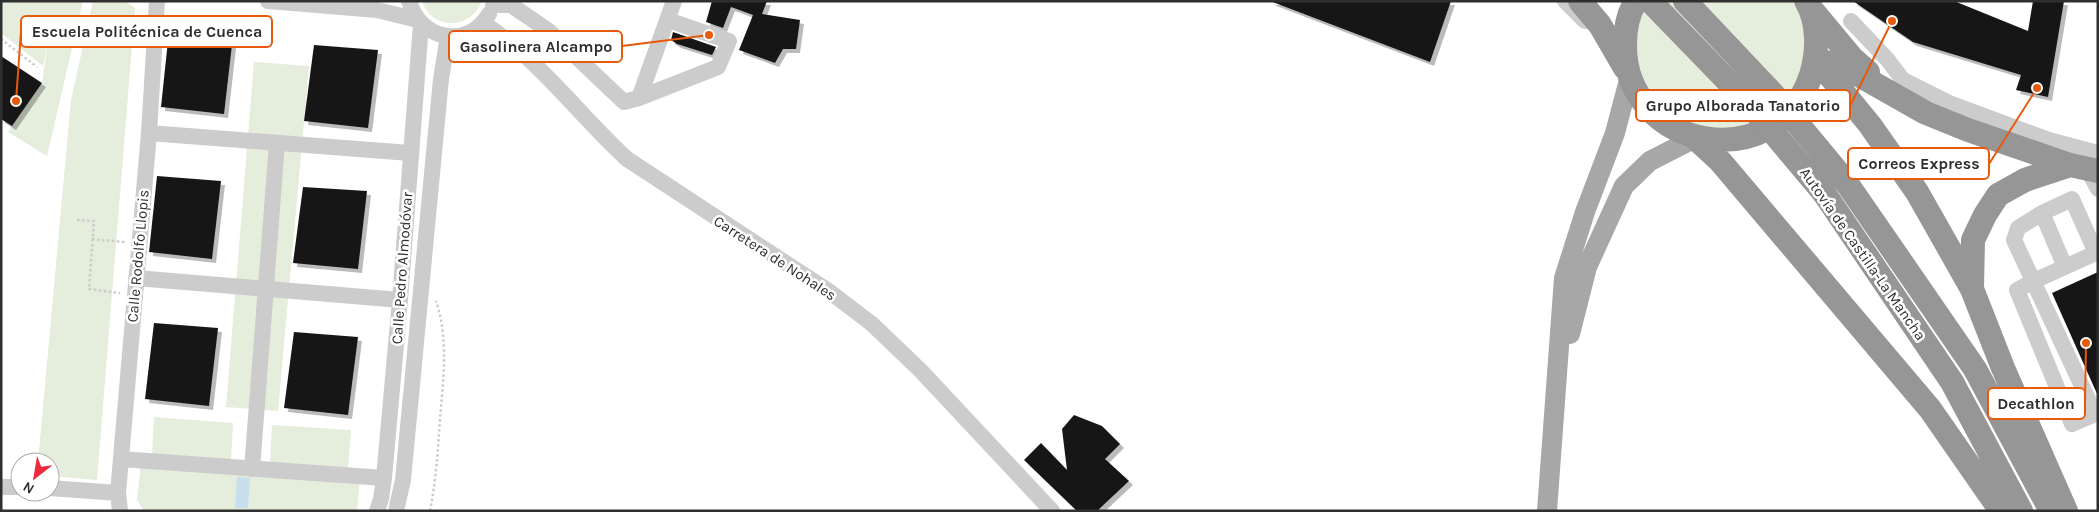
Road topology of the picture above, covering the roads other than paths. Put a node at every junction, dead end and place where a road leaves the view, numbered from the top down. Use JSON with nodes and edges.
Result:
{"nodes":[{"id":1,"x":157,"y":1,"type":"edge"},
{"id":2,"x":268,"y":1,"type":"edge"},
{"id":3,"x":409,"y":1,"type":"edge"},
{"id":4,"x":674,"y":1,"type":"edge"},
{"id":5,"x":1565,"y":1,"type":"edge"},
{"id":6,"x":1580,"y":1,"type":"edge"},
{"id":7,"x":1636,"y":1,"type":"edge"},
{"id":8,"x":1650,"y":1,"type":"edge"},
{"id":9,"x":1685,"y":1,"type":"edge"},
{"id":10,"x":493,"y":3,"type":"edge"},
{"id":11,"x":1806,"y":3,"type":"edge"},
{"id":12,"x":668,"y":20,"type":"junction"},
{"id":13,"x":419,"y":22,"type":"junction"},
{"id":14,"x":1851,"y":22,"type":"dead end"},
{"id":15,"x":483,"y":23,"type":"junction"},
{"id":16,"x":448,"y":36,"type":"junction"},
{"id":17,"x":1613,"y":48,"type":"junction"},
{"id":18,"x":1816,"y":59,"type":"junction"},
{"id":19,"x":1630,"y":76,"type":"junction"},
{"id":20,"x":1897,"y":86,"type":"junction"},
{"id":21,"x":639,"y":98,"type":"junction"},
{"id":22,"x":149,"y":133,"type":"junction"},
{"id":23,"x":1695,"y":138,"type":"junction"},
{"id":24,"x":277,"y":143,"type":"junction"},
{"id":25,"x":410,"y":153,"type":"junction"},
{"id":26,"x":2090,"y":169,"type":"edge"},
{"id":27,"x":2042,"y":213,"type":"junction"},
{"id":28,"x":2097,"y":253,"type":"edge"},
{"id":29,"x":2065,"y":267,"type":"junction"},
{"id":30,"x":2034,"y":280,"type":"junction"},
{"id":31,"x":135,"y":286,"type":"junction"},
{"id":32,"x":267,"y":288,"type":"junction"},
{"id":33,"x":1972,"y":289,"type":"junction"},
{"id":34,"x":400,"y":300,"type":"junction"},
{"id":35,"x":1557,"y":384,"type":"junction"},
{"id":36,"x":2096,"y":414,"type":"edge"},
{"id":37,"x":121,"y":459,"type":"junction"},
{"id":38,"x":252,"y":469,"type":"junction"},
{"id":39,"x":384,"y":478,"type":"junction"},
{"id":40,"x":60,"y":489,"type":"edge"},
{"id":41,"x":118,"y":493,"type":"junction"},
{"id":42,"x":120,"y":511,"type":"edge"},
{"id":43,"x":377,"y":511,"type":"edge"},
{"id":44,"x":396,"y":511,"type":"edge"},
{"id":45,"x":1052,"y":511,"type":"edge"},
{"id":46,"x":1547,"y":511,"type":"edge"},
{"id":47,"x":2001,"y":511,"type":"edge"},
{"id":48,"x":2021,"y":511,"type":"edge"},
{"id":49,"x":2051,"y":511,"type":"edge"},
{"id":50,"x":2066,"y":511,"type":"edge"}],
"edges":[{"from":1,"to":22,"type":"street","name":"Calle Rodolfo Llopis"},
{"from":2,"to":13,"type":"street"},
{"from":3,"to":13,"type":"street"},
{"from":4,"to":12,"type":"street"},
{"from":5,"to":17,"type":"street"},
{"from":6,"to":17,"type":"highway"},
{"from":7,"to":19,"type":"highway"},
{"from":8,"to":48,"type":"highway","name":"Autovía de Castilla-La Mancha","bridge":true},
{"from":9,"to":49,"type":"highway","name":"Autovía de Castilla-La Mancha","bridge":true},
{"from":10,"to":15,"type":"street"},
{"from":10,"to":21,"type":"street"},
{"from":11,"to":18,"type":"highway"},
{"from":11,"to":20,"type":"highway"},
{"from":12,"to":21,"type":"street"},
{"from":12,"to":21,"type":"street"},
{"from":13,"to":16,"type":"street"},
{"from":13,"to":25,"type":"street","name":"Calle Pedro Almodóvar"},
{"from":14,"to":20,"type":"street"},
{"from":15,"to":16,"type":"street"},
{"from":15,"to":45,"type":"street","name":"Carretera de Nohales"},
{"from":16,"to":44,"type":"street","name":"Calle Pedro Almodóvar"},
{"from":17,"to":19,"type":"highway"},
{"from":18,"to":20,"type":"highway"},
{"from":18,"to":23,"type":"highway"},
{"from":18,"to":33,"type":"highway"},
{"from":19,"to":23,"type":"highway"},
{"from":19,"to":35,"type":"main road"},
{"from":20,"to":26,"type":"highway"},
{"from":22,"to":24,"type":"street"},
{"from":22,"to":31,"type":"street","name":"Calle Rodolfo Llopis"},
{"from":23,"to":35,"type":"main road"},
{"from":23,"to":47,"type":"highway"},
{"from":24,"to":25,"type":"street"},
{"from":24,"to":32,"type":"street"},
{"from":25,"to":34,"type":"street","name":"Calle Pedro Almodóvar"},
{"from":26,"to":33,"type":"highway"},
{"from":27,"to":28,"type":"street"},
{"from":27,"to":29,"type":"street"},
{"from":27,"to":30,"type":"street"},
{"from":28,"to":29,"type":"street"},
{"from":29,"to":30,"type":"street"},
{"from":30,"to":36,"type":"street"},
{"from":30,"to":36,"type":"street"},
{"from":31,"to":32,"type":"street"},
{"from":31,"to":37,"type":"street","name":"Calle Rodolfo Llopis"},
{"from":32,"to":34,"type":"street"},
{"from":32,"to":38,"type":"street"},
{"from":33,"to":50,"type":"highway"},
{"from":34,"to":39,"type":"street","name":"Calle Pedro Almodóvar"},
{"from":35,"to":46,"type":"main road"},
{"from":37,"to":38,"type":"street"},
{"from":37,"to":41,"type":"street","name":"Calle Rodolfo Llopis"},
{"from":38,"to":39,"type":"street"},
{"from":39,"to":43,"type":"street","name":"Calle Pedro Almodóvar"},
{"from":40,"to":41,"type":"street"},
{"from":41,"to":42,"type":"street","name":"Calle Rodolfo Llopis"}]}
